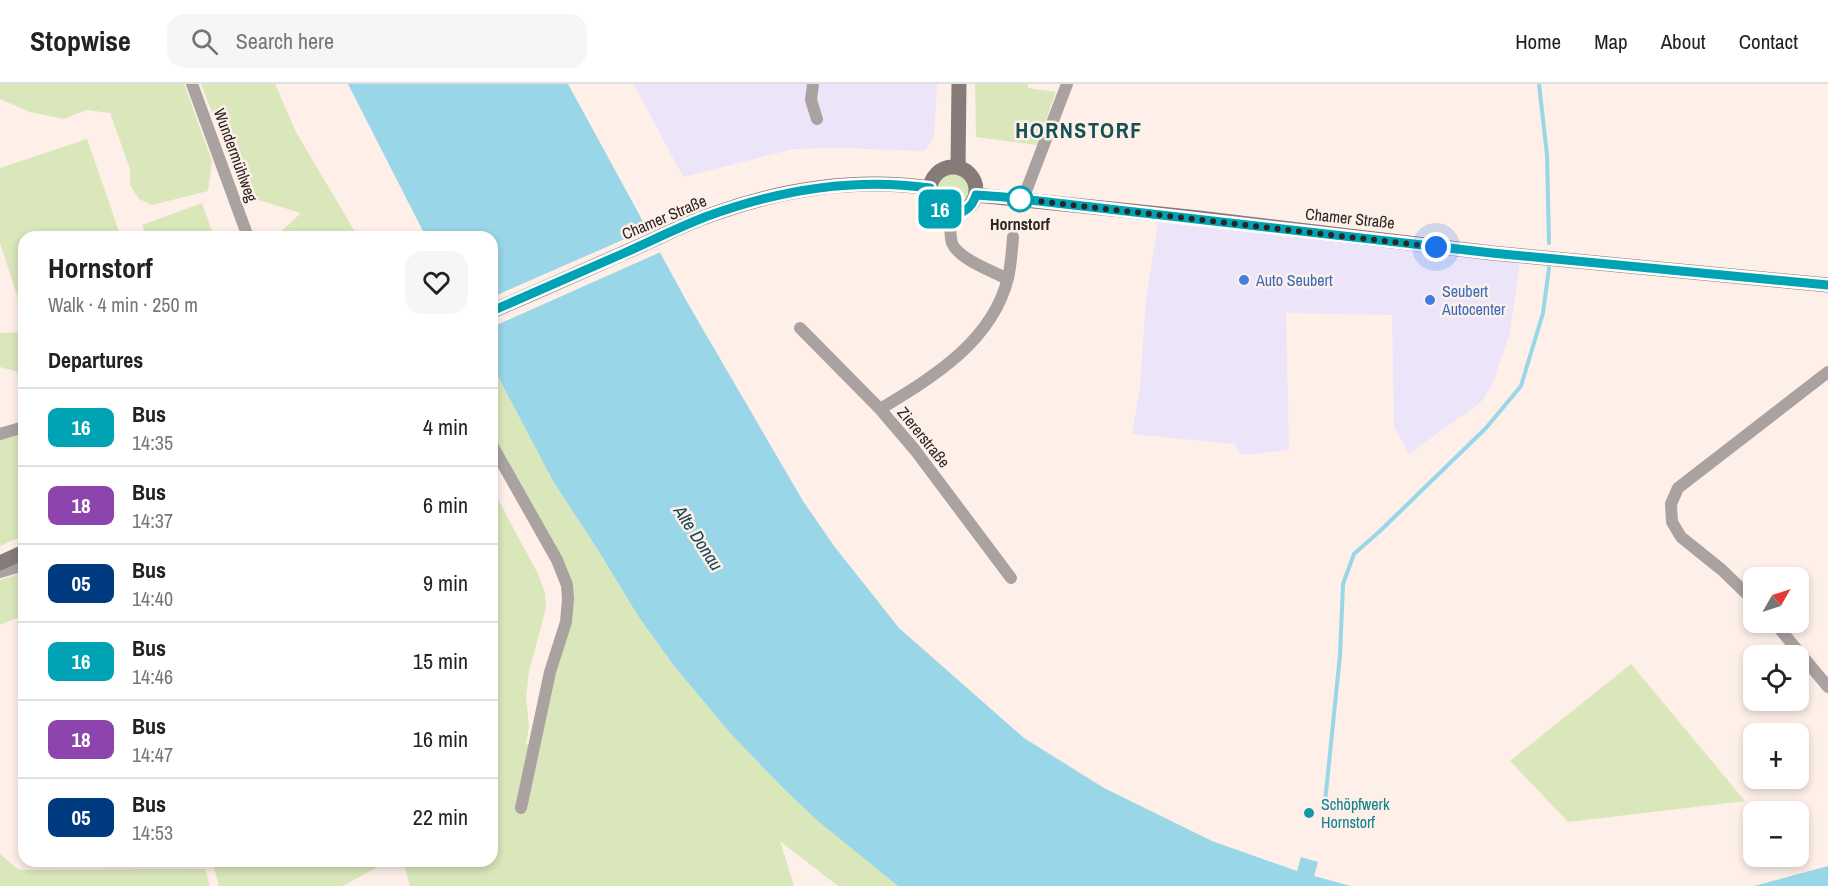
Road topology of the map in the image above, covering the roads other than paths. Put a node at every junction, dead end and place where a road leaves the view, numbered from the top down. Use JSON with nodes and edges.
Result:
{"nodes":[{"id":1,"x":192,"y":84,"type":"edge"},
{"id":2,"x":813,"y":84,"type":"edge"},
{"id":3,"x":959,"y":84,"type":"edge"},
{"id":4,"x":1067,"y":84,"type":"edge"},
{"id":5,"x":817,"y":119,"type":"dead end"},
{"id":6,"x":958,"y":167,"type":"junction"},
{"id":7,"x":930,"y":188,"type":"junction"},
{"id":8,"x":981,"y":195,"type":"junction"},
{"id":9,"x":1023,"y":199,"type":"junction"},
{"id":10,"x":951,"y":214,"type":"junction"},
{"id":11,"x":246,"y":231,"type":"edge"},
{"id":12,"x":1014,"y":237,"type":"dead end"},
{"id":13,"x":1007,"y":279,"type":"junction"},
{"id":14,"x":1828,"y":285,"type":"edge"},
{"id":15,"x":498,"y":308,"type":"edge"},
{"id":16,"x":800,"y":327,"type":"dead end"},
{"id":17,"x":1828,"y":372,"type":"edge"},
{"id":18,"x":880,"y":409,"type":"junction"},
{"id":19,"x":18,"y":429,"type":"edge"},
{"id":20,"x":0,"y":434,"type":"edge"},
{"id":21,"x":498,"y":456,"type":"edge"},
{"id":22,"x":18,"y":554,"type":"edge"},
{"id":23,"x":0,"y":562,"type":"edge"},
{"id":24,"x":18,"y":567,"type":"edge"},
{"id":25,"x":0,"y":572,"type":"edge"},
{"id":26,"x":1011,"y":578,"type":"dead end"},
{"id":27,"x":1743,"y":590,"type":"edge"},
{"id":28,"x":1783,"y":633,"type":"edge"},
{"id":29,"x":1828,"y":687,"type":"edge"},
{"id":30,"x":521,"y":808,"type":"dead end"}],
"edges":[{"from":1,"to":11,"type":"street","name":"Wundermühlweg"},
{"from":2,"to":5,"type":"street"},
{"from":3,"to":6,"type":"main road"},
{"from":4,"to":9,"type":"street"},
{"from":6,"to":7,"type":"main road"},
{"from":6,"to":8,"type":"main road"},
{"from":7,"to":10,"type":"main road"},
{"from":7,"to":15,"type":"main road","name":"Chamer Straße"},
{"from":8,"to":9,"type":"main road","name":"Chamer Straße"},
{"from":8,"to":10,"type":"main road"},
{"from":9,"to":14,"type":"main road","name":"Chamer Straße"},
{"from":10,"to":13,"type":"street"},
{"from":12,"to":13,"type":"street","name":"Ziererstraße"},
{"from":13,"to":18,"type":"street","name":"Ziererstraße"},
{"from":16,"to":18,"type":"street"},
{"from":17,"to":27,"type":"street"},
{"from":18,"to":26,"type":"street","name":"Ziererstraße"},
{"from":19,"to":20,"type":"street"},
{"from":21,"to":30,"type":"street"},
{"from":22,"to":23,"type":"main road"},
{"from":24,"to":25,"type":"street"},
{"from":28,"to":29,"type":"street"}]}
